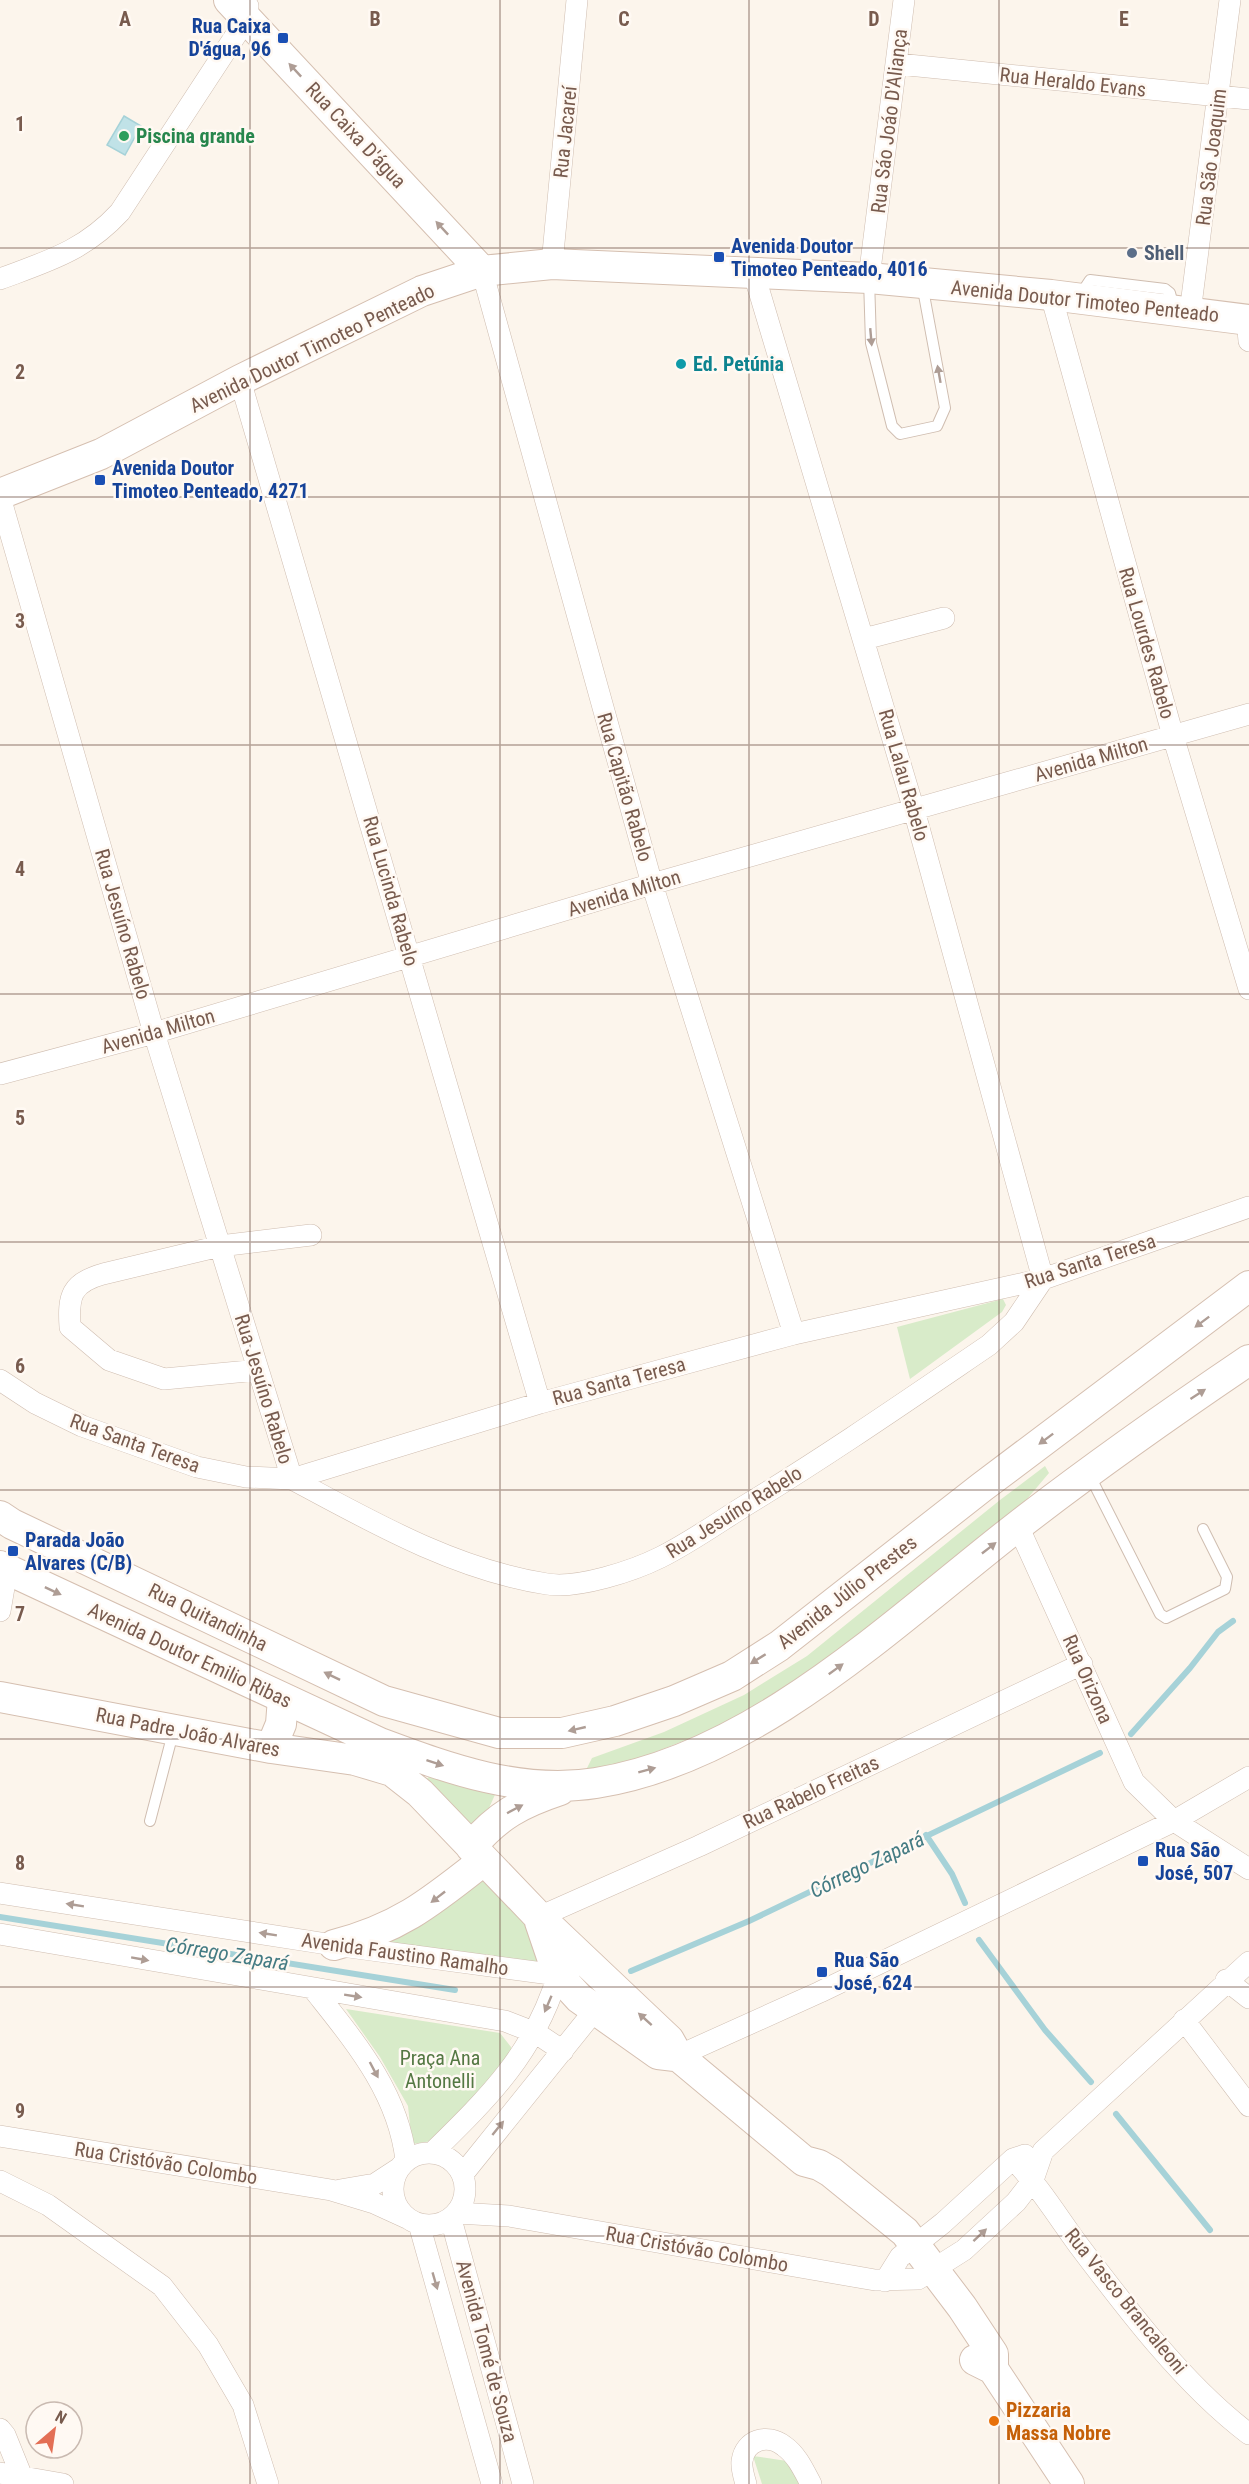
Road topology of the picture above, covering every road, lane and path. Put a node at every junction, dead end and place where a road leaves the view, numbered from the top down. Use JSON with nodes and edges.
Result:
{"nodes":[{"id":1,"x":577,"y":0,"type":"edge"},
{"id":2,"x":904,"y":0,"type":"edge"},
{"id":3,"x":1230,"y":0,"type":"edge"},
{"id":4,"x":242,"y":6,"type":"edge"},
{"id":5,"x":898,"y":64,"type":"junction"},
{"id":6,"x":1219,"y":96,"type":"junction"},
{"id":7,"x":1249,"y":99,"type":"edge"},
{"id":8,"x":552,"y":264,"type":"junction"},
{"id":9,"x":482,"y":271,"type":"junction"},
{"id":10,"x":754,"y":274,"type":"junction"},
{"id":11,"x":868,"y":278,"type":"junction"},
{"id":12,"x":0,"y":279,"type":"edge"},
{"id":13,"x":922,"y":284,"type":"junction"},
{"id":14,"x":1064,"y":296,"type":"junction"},
{"id":15,"x":1183,"y":312,"type":"junction"},
{"id":16,"x":1248,"y":327,"type":"edge"},
{"id":17,"x":240,"y":380,"type":"junction"},
{"id":18,"x":0,"y":496,"type":"edge"},
{"id":19,"x":944,"y":618,"type":"dead end"},
{"id":20,"x":864,"y":639,"type":"junction"},
{"id":21,"x":1249,"y":714,"type":"edge"},
{"id":22,"x":1173,"y":735,"type":"junction"},
{"id":23,"x":914,"y":810,"type":"junction"},
{"id":24,"x":652,"y":884,"type":"junction"},
{"id":25,"x":410,"y":957,"type":"junction"},
{"id":26,"x":1249,"y":989,"type":"edge"},
{"id":27,"x":154,"y":1033,"type":"junction"},
{"id":28,"x":0,"y":1074,"type":"edge"},
{"id":29,"x":1249,"y":1207,"type":"edge"},
{"id":30,"x":311,"y":1235,"type":"dead end"},
{"id":31,"x":220,"y":1246,"type":"junction"},
{"id":32,"x":1043,"y":1279,"type":"junction"},
{"id":33,"x":1249,"y":1286,"type":"edge"},
{"id":34,"x":794,"y":1334,"type":"junction"},
{"id":35,"x":1249,"y":1360,"type":"edge"},
{"id":36,"x":258,"y":1370,"type":"junction"},
{"id":37,"x":0,"y":1380,"type":"edge"},
{"id":38,"x":540,"y":1403,"type":"junction"},
{"id":39,"x":1088,"y":1473,"type":"junction"},
{"id":40,"x":292,"y":1479,"type":"junction"},
{"id":41,"x":0,"y":1516,"type":"edge"},
{"id":42,"x":1018,"y":1526,"type":"junction"},
{"id":43,"x":1203,"y":1529,"type":"dead end"},
{"id":44,"x":3,"y":1568,"type":"edge"},
{"id":45,"x":0,"y":1611,"type":"edge"},
{"id":46,"x":1082,"y":1664,"type":"junction"},
{"id":47,"x":0,"y":1696,"type":"edge"},
{"id":48,"x":283,"y":1698,"type":"junction"},
{"id":49,"x":384,"y":1701,"type":"junction"},
{"id":50,"x":173,"y":1730,"type":"junction"},
{"id":51,"x":271,"y":1748,"type":"junction"},
{"id":52,"x":379,"y":1754,"type":"junction"},
{"id":53,"x":1249,"y":1777,"type":"edge"},
{"id":54,"x":574,"y":1785,"type":"junction"},
{"id":55,"x":150,"y":1821,"type":"dead end"},
{"id":56,"x":1174,"y":1821,"type":"junction"},
{"id":57,"x":477,"y":1854,"type":"junction"},
{"id":58,"x":1249,"y":1869,"type":"edge"},
{"id":59,"x":0,"y":1893,"type":"edge"},
{"id":60,"x":538,"y":1917,"type":"junction"},
{"id":61,"x":0,"y":1934,"type":"edge"},
{"id":62,"x":333,"y":1944,"type":"junction"},
{"id":63,"x":1249,"y":1962,"type":"edge"},
{"id":64,"x":558,"y":1975,"type":"junction"},
{"id":65,"x":602,"y":1979,"type":"junction"},
{"id":66,"x":1226,"y":1980,"type":"junction"},
{"id":67,"x":314,"y":1990,"type":"junction"},
{"id":68,"x":1249,"y":1998,"type":"edge"},
{"id":69,"x":596,"y":2012,"type":"junction"},
{"id":70,"x":1184,"y":2020,"type":"junction"},
{"id":71,"x":536,"y":2033,"type":"junction"},
{"id":72,"x":563,"y":2051,"type":"junction"},
{"id":73,"x":678,"y":2056,"type":"junction"},
{"id":74,"x":1249,"y":2106,"type":"edge"},
{"id":75,"x":0,"y":2136,"type":"edge"},
{"id":76,"x":1043,"y":2151,"type":"junction"},
{"id":77,"x":433,"y":2152,"type":"junction"},
{"id":78,"x":1014,"y":2159,"type":"junction"},
{"id":79,"x":402,"y":2165,"type":"junction"},
{"id":80,"x":1033,"y":2180,"type":"junction"},
{"id":81,"x":0,"y":2181,"type":"edge"},
{"id":82,"x":464,"y":2182,"type":"junction"},
{"id":83,"x":331,"y":2190,"type":"junction"},
{"id":84,"x":454,"y":2216,"type":"junction"},
{"id":85,"x":509,"y":2216,"type":"junction"},
{"id":86,"x":414,"y":2222,"type":"junction"},
{"id":87,"x":910,"y":2266,"type":"junction"},
{"id":88,"x":0,"y":2429,"type":"edge"},
{"id":89,"x":1249,"y":2434,"type":"edge"},
{"id":90,"x":0,"y":2473,"type":"edge"},
{"id":91,"x":22,"y":2477,"type":"junction"},
{"id":92,"x":63,"y":2484,"type":"edge"},
{"id":93,"x":268,"y":2484,"type":"edge"},
{"id":94,"x":492,"y":2484,"type":"edge"},
{"id":95,"x":523,"y":2484,"type":"edge"},
{"id":96,"x":746,"y":2484,"type":"edge"},
{"id":97,"x":812,"y":2484,"type":"edge"},
{"id":98,"x":1069,"y":2484,"type":"edge"}],
"edges":[{"from":1,"to":8,"type":"street","name":"Rua Jacareí"},
{"from":2,"to":5,"type":"street","name":"Rua Sáo Joáo D'Aliança"},
{"from":3,"to":6,"type":"street","name":"Rua São Joaquim"},
{"from":9,"to":4,"type":"main road","name":"Rua Caixa D'água","one_way":true},
{"from":4,"to":12,"type":"street"},
{"from":5,"to":6,"type":"street","name":"Rua Heraldo Evans"},
{"from":5,"to":11,"type":"street","name":"Rua Sáo Joáo D'Aliança"},
{"from":6,"to":7,"type":"street","name":"Rua Heraldo Evans"},
{"from":6,"to":15,"type":"street","name":"Rua São Joaquim"},
{"from":8,"to":9,"type":"main road","name":"Avenida Doutor Timoteo Penteado"},
{"from":8,"to":10,"type":"main road","name":"Avenida Doutor Timoteo Penteado"},
{"from":9,"to":17,"type":"main road","name":"Avenida Doutor Timoteo Penteado"},
{"from":9,"to":24,"type":"street","name":"Rua Capitão Rabelo"},
{"from":10,"to":11,"type":"main road","name":"Avenida Doutor Timoteo Penteado"},
{"from":10,"to":20,"type":"street","name":"Rua Lalau Rabelo"},
{"from":11,"to":13,"type":"main road","name":"Avenida Doutor Timoteo Penteado"},
{"from":11,"to":13,"type":"lane","one_way":true},
{"from":13,"to":14,"type":"main road","name":"Avenida Doutor Timoteo Penteado"},
{"from":14,"to":15,"type":"main road","name":"Avenida Doutor Timoteo Penteado"},
{"from":14,"to":22,"type":"street","name":"Rua Lourdes Rabelo"},
{"from":15,"to":16,"type":"main road","name":"Avenida Doutor Timoteo Penteado"},
{"from":17,"to":18,"type":"main road","name":"Avenida Doutor Timoteo Penteado"},
{"from":17,"to":25,"type":"street","name":"Rua Lucinda Rabelo"},
{"from":18,"to":27,"type":"street","name":"Rua Jesuíno Rabelo"},
{"from":19,"to":20,"type":"street"},
{"from":20,"to":23,"type":"street","name":"Rua Lalau Rabelo"},
{"from":21,"to":22,"type":"street","name":"Avenida Milton"},
{"from":22,"to":23,"type":"street","name":"Avenida Milton"},
{"from":22,"to":26,"type":"street","name":"Rua Lourdes Rabelo"},
{"from":23,"to":24,"type":"street","name":"Avenida Milton"},
{"from":23,"to":32,"type":"street","name":"Rua Lalau Rabelo"},
{"from":24,"to":25,"type":"street","name":"Avenida Milton"},
{"from":24,"to":34,"type":"street","name":"Rua Capitão Rabelo"},
{"from":25,"to":27,"type":"street","name":"Avenida Milton"},
{"from":25,"to":38,"type":"street","name":"Rua Lucinda Rabelo"},
{"from":27,"to":28,"type":"street","name":"Avenida Milton"},
{"from":27,"to":31,"type":"street","name":"Rua Jesuíno Rabelo"},
{"from":29,"to":32,"type":"street","name":"Rua Santa Teresa"},
{"from":30,"to":31,"type":"street"},
{"from":31,"to":36,"type":"street","name":"Rua Jesuíno Rabelo"},
{"from":31,"to":36,"type":"street"},
{"from":32,"to":34,"type":"street","name":"Rua Santa Teresa"},
{"from":32,"to":40,"type":"street","name":"Rua Jesuíno Rabelo"},
{"from":33,"to":49,"type":"main road","name":"Avenida Júlio Prestes","one_way":true},
{"from":34,"to":38,"type":"street","name":"Rua Santa Teresa"},
{"from":39,"to":35,"type":"main road","one_way":true},
{"from":36,"to":40,"type":"street","name":"Rua Jesuíno Rabelo"},
{"from":37,"to":40,"type":"street","name":"Rua Santa Teresa"},
{"from":38,"to":40,"type":"street","name":"Rua Santa Teresa"},
{"from":39,"to":42,"type":"main road"},
{"from":39,"to":43,"type":"lane"},
{"from":49,"to":41,"type":"main road","name":"Rua Quitandinha","one_way":true},
{"from":42,"to":46,"type":"street","name":"Rua Orizona"},
{"from":54,"to":42,"type":"main road","one_way":true},
{"from":44,"to":45,"type":"street"},
{"from":44,"to":48,"type":"main road","name":"Avenida Doutor Emilio Ribas","one_way":true},
{"from":46,"to":56,"type":"street","name":"Rua Orizona"},
{"from":46,"to":60,"type":"street","name":"Rua Rabelo Freitas"},
{"from":47,"to":50,"type":"main road","name":"Rua Padre João Alvares"},
{"from":48,"to":51,"type":"main road"},
{"from":48,"to":52,"type":"main road","name":"Avenida Doutor Emilio Ribas"},
{"from":49,"to":52,"type":"main road"},
{"from":50,"to":51,"type":"main road","name":"Rua Padre João Alvares"},
{"from":50,"to":55,"type":"lane"},
{"from":51,"to":52,"type":"main road","name":"Rua Padre João Alvares"},
{"from":52,"to":54,"type":"main road","one_way":true},
{"from":52,"to":57,"type":"main road","name":"Avenida Doutor Emilio Ribas"},
{"from":53,"to":56,"type":"street"},
{"from":57,"to":54,"type":"main road","one_way":true},
{"from":56,"to":58,"type":"street","name":"Rua Orizona"},
{"from":56,"to":73,"type":"street"},
{"from":57,"to":60,"type":"main road","name":"Avenida Doutor Emilio Ribas"},
{"from":57,"to":62,"type":"main road","one_way":true},
{"from":62,"to":59,"type":"street","name":"Avenida Faustino Ramalho","one_way":true},
{"from":60,"to":64,"type":"main road","name":"Avenida Doutor Emilio Ribas"},
{"from":60,"to":65,"type":"main road","name":"Avenida Doutor Emilio Ribas"},
{"from":61,"to":67,"type":"street","one_way":true},
{"from":62,"to":64,"type":"street","name":"Avenida Faustino Ramalho"},
{"from":63,"to":66,"type":"street"},
{"from":64,"to":65,"type":"street","name":"Avenida Faustino Ramalho"},
{"from":64,"to":69,"type":"main road","name":"Avenida Doutor Emilio Ribas"},
{"from":64,"to":71,"type":"street","one_way":true},
{"from":65,"to":69,"type":"street"},
{"from":73,"to":65,"type":"main road","name":"Avenida Doutor Emilio Ribas","one_way":true},
{"from":66,"to":68,"type":"street"},
{"from":66,"to":70,"type":"street"},
{"from":67,"to":71,"type":"street","one_way":true},
{"from":67,"to":79,"type":"street","one_way":true},
{"from":69,"to":72,"type":"street"},
{"from":69,"to":73,"type":"main road","name":"Avenida Doutor Emilio Ribas"},
{"from":70,"to":74,"type":"street"},
{"from":70,"to":76,"type":"street"},
{"from":71,"to":72,"type":"street"},
{"from":71,"to":77,"type":"street"},
{"from":82,"to":72,"type":"street","one_way":true},
{"from":73,"to":87,"type":"main road","name":"Avenida Doutor Emilio Ribas"},
{"from":75,"to":83,"type":"street","name":"Rua Cristóvão Colombo"},
{"from":76,"to":78,"type":"street"},
{"from":76,"to":80,"type":"street"},
{"from":77,"to":79,"type":"street"},
{"from":77,"to":82,"type":"street"},
{"from":78,"to":80,"type":"street","name":"Rua Vasco Brancaleoni"},
{"from":78,"to":87,"type":"street"},
{"from":79,"to":83,"type":"street","name":"Rua Cristóvão Colombo"},
{"from":79,"to":86,"type":"street"},
{"from":87,"to":80,"type":"street","one_way":true},
{"from":80,"to":89,"type":"street","name":"Rua Vasco Brancaleoni"},
{"from":81,"to":93,"type":"street"},
{"from":82,"to":84,"type":"street"},
{"from":82,"to":85,"type":"street","name":"Rua Cristóvão Colombo"},
{"from":83,"to":86,"type":"street","name":"Rua Cristóvão Colombo"},
{"from":84,"to":85,"type":"street","name":"Rua Cristóvão Colombo"},
{"from":84,"to":86,"type":"street"},
{"from":84,"to":95,"type":"street","name":"Avenida Tomé de Souza"},
{"from":85,"to":87,"type":"street","name":"Rua Cristóvão Colombo"},
{"from":86,"to":94,"type":"street","name":"Avenida Tomé de Souza","one_way":true},
{"from":87,"to":98,"type":"main road","name":"Avenida Doutor Emilio Ribas"},
{"from":88,"to":91,"type":"street"},
{"from":90,"to":91,"type":"street"},
{"from":91,"to":92,"type":"street"},
{"from":96,"to":97,"type":"street"}]}
